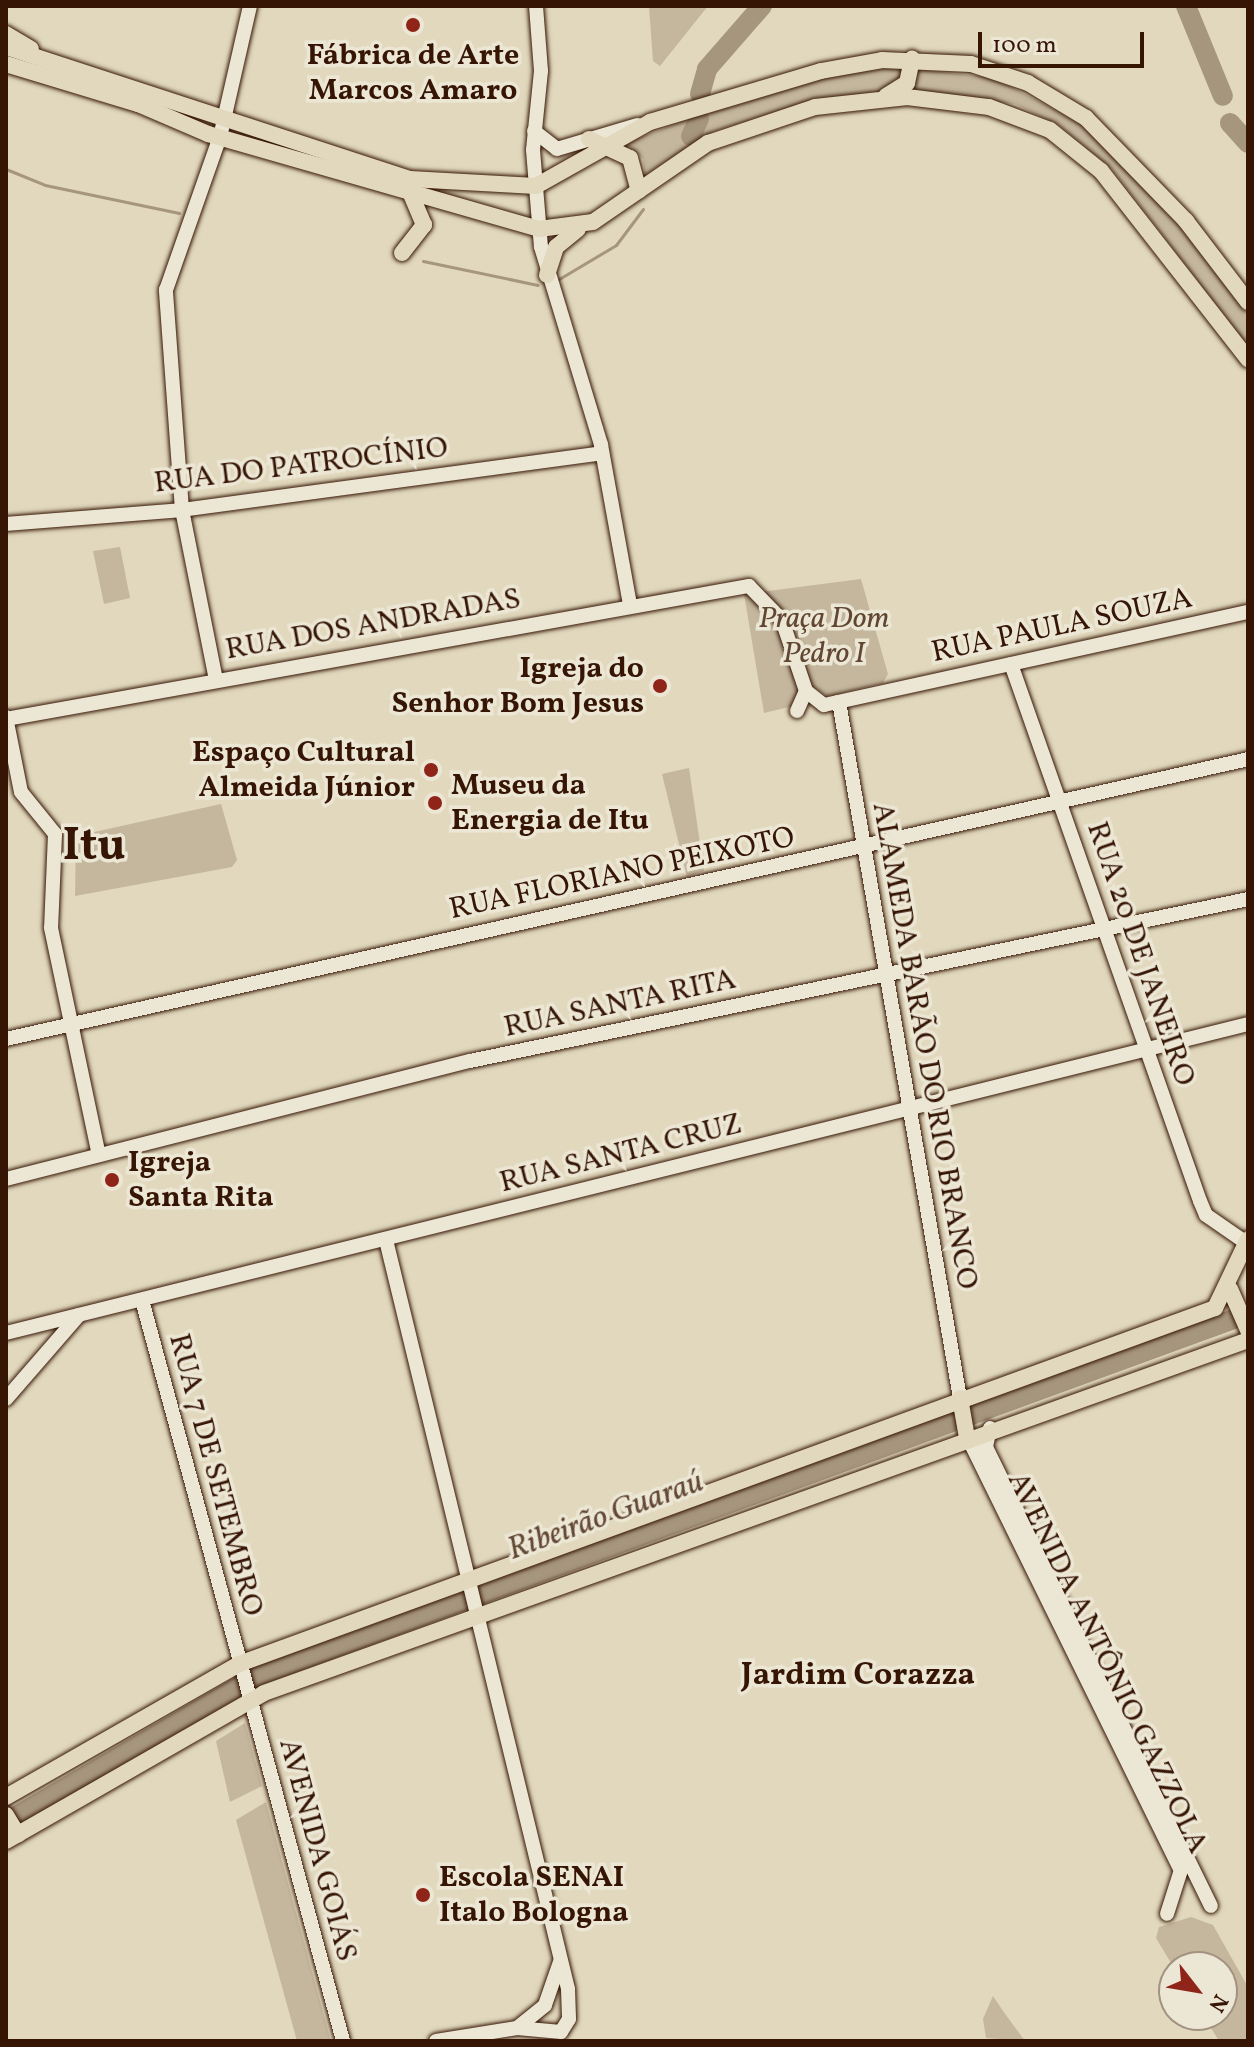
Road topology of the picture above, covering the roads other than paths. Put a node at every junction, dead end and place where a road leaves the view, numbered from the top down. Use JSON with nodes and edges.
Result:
{"nodes":[{"id":1,"x":250,"y":6,"type":"edge"},
{"id":2,"x":536,"y":6,"type":"edge"},
{"id":3,"x":6,"y":34,"type":"edge"},
{"id":4,"x":6,"y":47,"type":"edge"},
{"id":5,"x":42,"y":58,"type":"junction"},
{"id":6,"x":912,"y":59,"type":"junction"},
{"id":7,"x":6,"y":64,"type":"edge"},
{"id":8,"x":885,"y":97,"type":"junction"},
{"id":9,"x":650,"y":122,"type":"junction"},
{"id":10,"x":221,"y":129,"type":"junction"},
{"id":11,"x":534,"y":131,"type":"junction"},
{"id":12,"x":589,"y":139,"type":"junction"},
{"id":13,"x":612,"y":146,"type":"junction"},
{"id":14,"x":536,"y":186,"type":"junction"},
{"id":15,"x":639,"y":191,"type":"junction"},
{"id":16,"x":411,"y":194,"type":"junction"},
{"id":17,"x":579,"y":228,"type":"junction"},
{"id":18,"x":539,"y":229,"type":"junction"},
{"id":19,"x":402,"y":253,"type":"dead end"},
{"id":20,"x":547,"y":275,"type":"junction"},
{"id":21,"x":1248,"y":302,"type":"edge"},
{"id":22,"x":1248,"y":359,"type":"edge"},
{"id":23,"x":602,"y":453,"type":"junction"},
{"id":24,"x":182,"y":510,"type":"junction"},
{"id":25,"x":6,"y":524,"type":"edge"},
{"id":26,"x":630,"y":605,"type":"junction"},
{"id":27,"x":1248,"y":612,"type":"edge"},
{"id":28,"x":1011,"y":664,"type":"junction"},
{"id":29,"x":216,"y":680,"type":"junction"},
{"id":30,"x":806,"y":691,"type":"junction"},
{"id":31,"x":832,"y":703,"type":"junction"},
{"id":32,"x":797,"y":711,"type":"dead end"},
{"id":33,"x":6,"y":718,"type":"edge"},
{"id":34,"x":1248,"y":759,"type":"edge"},
{"id":35,"x":1059,"y":801,"type":"junction"},
{"id":36,"x":864,"y":847,"type":"junction"},
{"id":37,"x":1248,"y":899,"type":"edge"},
{"id":38,"x":1103,"y":930,"type":"junction"},
{"id":39,"x":886,"y":977,"type":"junction"},
{"id":40,"x":1248,"y":1024,"type":"edge"},
{"id":41,"x":71,"y":1025,"type":"junction"},
{"id":42,"x":6,"y":1039,"type":"edge"},
{"id":43,"x":1145,"y":1049,"type":"junction"},
{"id":44,"x":908,"y":1109,"type":"junction"},
{"id":45,"x":99,"y":1155,"type":"junction"},
{"id":46,"x":6,"y":1179,"type":"edge"},
{"id":47,"x":386,"y":1240,"type":"junction"},
{"id":48,"x":1246,"y":1241,"type":"edge"},
{"id":49,"x":1230,"y":1289,"type":"junction"},
{"id":50,"x":142,"y":1300,"type":"junction"},
{"id":51,"x":79,"y":1315,"type":"junction"},
{"id":52,"x":1244,"y":1327,"type":"edge"},
{"id":53,"x":6,"y":1333,"type":"edge"},
{"id":54,"x":6,"y":1399,"type":"edge"},
{"id":55,"x":961,"y":1404,"type":"junction"},
{"id":56,"x":990,"y":1428,"type":"junction"},
{"id":57,"x":966,"y":1432,"type":"junction"},
{"id":58,"x":1025,"y":1543,"type":"junction"},
{"id":59,"x":474,"y":1582,"type":"junction"},
{"id":60,"x":477,"y":1610,"type":"junction"},
{"id":61,"x":240,"y":1668,"type":"junction"},
{"id":62,"x":247,"y":1694,"type":"junction"},
{"id":63,"x":6,"y":1797,"type":"edge"},
{"id":64,"x":11,"y":1829,"type":"edge"},
{"id":65,"x":1211,"y":1906,"type":"dead end"},
{"id":66,"x":1167,"y":1914,"type":"dead end"},
{"id":67,"x":560,"y":1962,"type":"junction"},
{"id":68,"x":542,"y":2010,"type":"junction"},
{"id":69,"x":569,"y":2011,"type":"junction"},
{"id":70,"x":517,"y":2028,"type":"junction"},
{"id":71,"x":546,"y":2031,"type":"junction"},
{"id":72,"x":343,"y":2041,"type":"edge"},
{"id":73,"x":436,"y":2041,"type":"edge"}],
"edges":[{"from":1,"to":10,"type":"street"},
{"from":2,"to":11,"type":"street"},
{"from":3,"to":5,"type":"main road"},
{"from":4,"to":5,"type":"main road"},
{"from":5,"to":10,"type":"main road"},
{"from":6,"to":8,"type":"main road"},
{"from":6,"to":9,"type":"main road"},
{"from":6,"to":21,"type":"main road"},
{"from":7,"to":10,"type":"main road"},
{"from":8,"to":15,"type":"main road"},
{"from":8,"to":22,"type":"main road"},
{"from":9,"to":12,"type":"street"},
{"from":9,"to":13,"type":"main road"},
{"from":10,"to":14,"type":"main road"},
{"from":10,"to":16,"type":"main road"},
{"from":10,"to":24,"type":"street"},
{"from":11,"to":12,"type":"street"},
{"from":11,"to":14,"type":"street"},
{"from":12,"to":13,"type":"main road"},
{"from":13,"to":14,"type":"main road"},
{"from":13,"to":15,"type":"main road"},
{"from":14,"to":18,"type":"street"},
{"from":15,"to":17,"type":"main road"},
{"from":16,"to":18,"type":"main road"},
{"from":16,"to":19,"type":"main road"},
{"from":17,"to":18,"type":"main road"},
{"from":17,"to":20,"type":"main road"},
{"from":18,"to":20,"type":"street"},
{"from":20,"to":23,"type":"street"},
{"from":23,"to":24,"type":"street","name":"RUA DO PATROCÍNIO"},
{"from":23,"to":26,"type":"street"},
{"from":24,"to":25,"type":"street","name":"RUA DO PATROCÍNIO"},
{"from":24,"to":29,"type":"street"},
{"from":26,"to":29,"type":"street","name":"RUA DOS ANDRADAS"},
{"from":26,"to":30,"type":"street","name":"RUA DOS ANDRADAS"},
{"from":27,"to":28,"type":"street","name":"RUA PAULA SOUZA"},
{"from":28,"to":31,"type":"street","name":"RUA PAULA SOUZA"},
{"from":28,"to":35,"type":"street","name":"RUA 20 DE JANEIRO"},
{"from":29,"to":33,"type":"street","name":"RUA DOS ANDRADAS"},
{"from":30,"to":31,"type":"street"},
{"from":30,"to":32,"type":"street"},
{"from":31,"to":36,"type":"street","name":"ALAMEDA BARÃO DO RIO BRANCO"},
{"from":33,"to":41,"type":"street"},
{"from":34,"to":35,"type":"street","name":"RUA FLORIANO PEIXOTO"},
{"from":35,"to":36,"type":"street","name":"RUA FLORIANO PEIXOTO"},
{"from":35,"to":38,"type":"street","name":"RUA 20 DE JANEIRO"},
{"from":36,"to":39,"type":"street","name":"ALAMEDA BARÃO DO RIO BRANCO"},
{"from":36,"to":41,"type":"street","name":"RUA FLORIANO PEIXOTO"},
{"from":37,"to":38,"type":"street","name":"RUA SANTA RITA"},
{"from":38,"to":39,"type":"street","name":"RUA SANTA RITA"},
{"from":38,"to":43,"type":"street","name":"RUA 20 DE JANEIRO"},
{"from":39,"to":44,"type":"street","name":"ALAMEDA BARÃO DO RIO BRANCO"},
{"from":39,"to":45,"type":"street","name":"RUA SANTA RITA"},
{"from":40,"to":43,"type":"street","name":"RUA SANTA CRUZ"},
{"from":41,"to":42,"type":"street","name":"RUA FLORIANO PEIXOTO"},
{"from":41,"to":45,"type":"street"},
{"from":43,"to":44,"type":"street","name":"RUA SANTA CRUZ"},
{"from":43,"to":48,"type":"street","name":"RUA 20 DE JANEIRO"},
{"from":44,"to":47,"type":"street","name":"RUA SANTA CRUZ"},
{"from":44,"to":55,"type":"street","name":"ALAMEDA BARÃO DO RIO BRANCO"},
{"from":45,"to":46,"type":"street","name":"RUA SANTA RITA"},
{"from":47,"to":50,"type":"street","name":"RUA SANTA CRUZ"},
{"from":47,"to":59,"type":"street"},
{"from":48,"to":49,"type":"main road"},
{"from":49,"to":52,"type":"main road"},
{"from":49,"to":55,"type":"main road"},
{"from":50,"to":51,"type":"street","name":"RUA SANTA CRUZ"},
{"from":50,"to":61,"type":"street","name":"RUA 7 DE SETEMBRO"},
{"from":51,"to":53,"type":"street","name":"RUA SANTA CRUZ"},
{"from":51,"to":54,"type":"street"},
{"from":52,"to":56,"type":"main road"},
{"from":55,"to":57,"type":"main road"},
{"from":55,"to":59,"type":"main road"},
{"from":56,"to":57,"type":"main road"},
{"from":56,"to":58,"type":"street","name":"AVENIDA ANTÔNIO GAZZOLA"},
{"from":57,"to":58,"type":"street","name":"AVENIDA ANTÔNIO GAZZOLA"},
{"from":57,"to":60,"type":"main road"},
{"from":58,"to":65,"type":"street","name":"AVENIDA ANTÔNIO GAZZOLA"},
{"from":58,"to":66,"type":"street","name":"AVENIDA ANTÔNIO GAZZOLA"},
{"from":59,"to":60,"type":"street"},
{"from":59,"to":61,"type":"main road"},
{"from":60,"to":62,"type":"main road"},
{"from":60,"to":67,"type":"street"},
{"from":61,"to":62,"type":"street","name":"AVENIDA GOIÁS"},
{"from":61,"to":63,"type":"main road"},
{"from":62,"to":64,"type":"main road"},
{"from":62,"to":72,"type":"street","name":"AVENIDA GOIÁS"},
{"from":67,"to":68,"type":"street"},
{"from":67,"to":69,"type":"street"},
{"from":68,"to":69,"type":"street"},
{"from":68,"to":70,"type":"street"},
{"from":68,"to":71,"type":"street"},
{"from":69,"to":71,"type":"street"},
{"from":70,"to":71,"type":"street"},
{"from":70,"to":73,"type":"street"}]}
